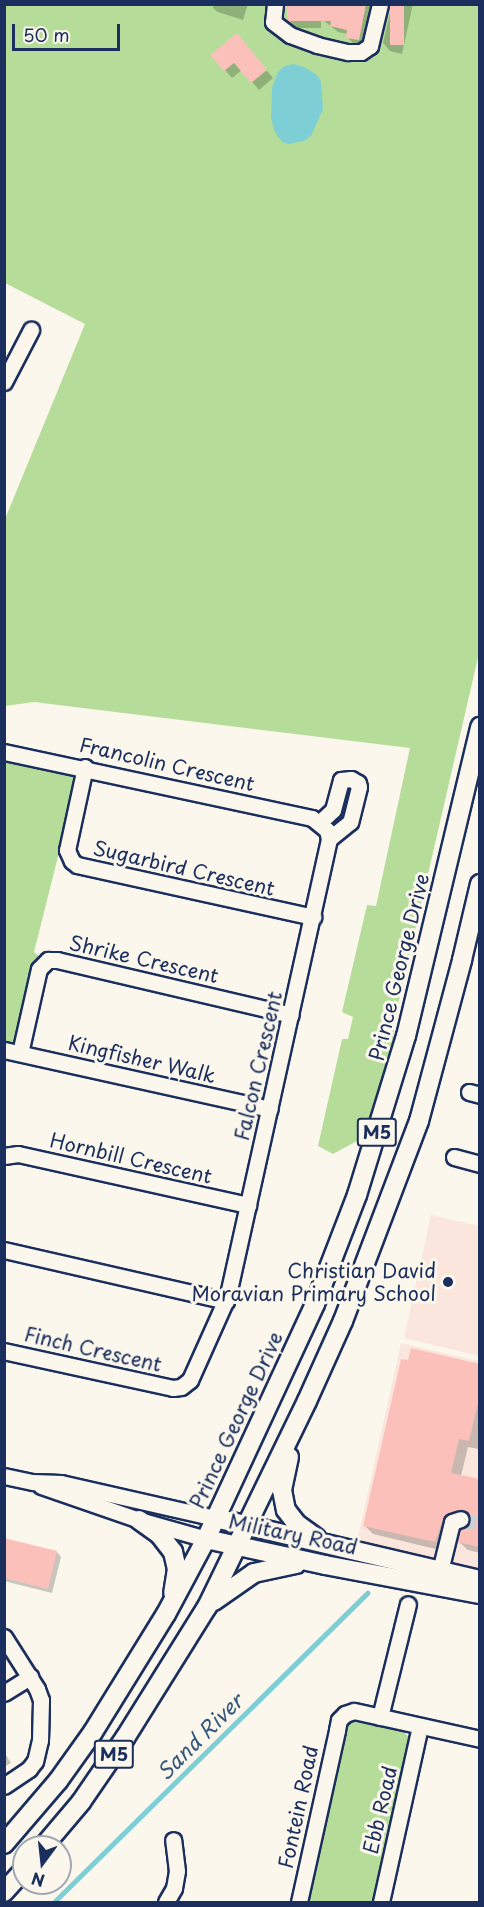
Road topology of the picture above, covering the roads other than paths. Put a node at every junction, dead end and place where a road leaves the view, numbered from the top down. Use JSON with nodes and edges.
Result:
{"nodes":[{"id":1,"x":275,"y":4,"type":"edge"},
{"id":2,"x":380,"y":4,"type":"edge"},
{"id":3,"x":31,"y":330,"type":"dead end"},
{"id":4,"x":5,"y":378,"type":"edge"},
{"id":5,"x":480,"y":727,"type":"edge"},
{"id":6,"x":4,"y":752,"type":"edge"},
{"id":7,"x":85,"y":767,"type":"junction"},
{"id":8,"x":319,"y":822,"type":"junction"},
{"id":9,"x":329,"y":839,"type":"junction"},
{"id":10,"x":480,"y":884,"type":"edge"},
{"id":11,"x":313,"y":917,"type":"junction"},
{"id":12,"x":291,"y":1015,"type":"junction"},
{"id":13,"x":4,"y":1050,"type":"edge"},
{"id":14,"x":20,"y":1053,"type":"junction"},
{"id":15,"x":270,"y":1109,"type":"junction"},
{"id":16,"x":4,"y":1156,"type":"edge"},
{"id":17,"x":454,"y":1157,"type":"dead end"},
{"id":18,"x":480,"y":1164,"type":"edge"},
{"id":19,"x":248,"y":1205,"type":"junction"},
{"id":20,"x":4,"y":1250,"type":"edge"},
{"id":21,"x":226,"y":1301,"type":"junction"},
{"id":22,"x":4,"y":1351,"type":"edge"},
{"id":23,"x":307,"y":1401,"type":"junction"},
{"id":24,"x":4,"y":1476,"type":"edge"},
{"id":25,"x":33,"y":1482,"type":"junction"},
{"id":26,"x":215,"y":1518,"type":"junction"},
{"id":27,"x":461,"y":1519,"type":"dead end"},
{"id":28,"x":139,"y":1520,"type":"junction"},
{"id":29,"x":248,"y":1525,"type":"junction"},
{"id":30,"x":206,"y":1539,"type":"junction"},
{"id":31,"x":325,"y":1544,"type":"junction"},
{"id":32,"x":238,"y":1546,"type":"junction"},
{"id":33,"x":325,"y":1565,"type":"junction"},
{"id":34,"x":440,"y":1571,"type":"junction"},
{"id":35,"x":480,"y":1580,"type":"edge"},
{"id":36,"x":480,"y":1594,"type":"edge"},
{"id":37,"x":408,"y":1604,"type":"dead end"},
{"id":38,"x":207,"y":1607,"type":"junction"},
{"id":39,"x":166,"y":1614,"type":"junction"},
{"id":40,"x":4,"y":1637,"type":"edge"},
{"id":41,"x":30,"y":1677,"type":"junction"},
{"id":42,"x":4,"y":1693,"type":"edge"},
{"id":43,"x":380,"y":1717,"type":"junction"},
{"id":44,"x":420,"y":1726,"type":"junction"},
{"id":45,"x":480,"y":1739,"type":"edge"},
{"id":46,"x":4,"y":1786,"type":"edge"},
{"id":47,"x":53,"y":1835,"type":"edge"},
{"id":48,"x":173,"y":1840,"type":"dead end"},
{"id":49,"x":4,"y":1844,"type":"edge"},
{"id":50,"x":166,"y":1902,"type":"edge"},
{"id":51,"x":299,"y":1902,"type":"edge"},
{"id":52,"x":381,"y":1902,"type":"edge"}],
"edges":[{"from":1,"to":2,"type":"street"},
{"from":3,"to":4,"type":"street"},
{"from":5,"to":26,"type":"main road","name":"Prince George Drive","number":"M5"},
{"from":6,"to":7,"type":"street","name":"Francolin Crescent"},
{"from":7,"to":8,"type":"street","name":"Francolin Crescent"},
{"from":7,"to":11,"type":"street","name":"Sugarbird Crescent"},
{"from":8,"to":9,"type":"street"},
{"from":8,"to":9,"type":"street"},
{"from":9,"to":11,"type":"street","name":"Falcon Crescent"},
{"from":10,"to":23,"type":"main road","number":"M5"},
{"from":11,"to":12,"type":"street","name":"Falcon Crescent"},
{"from":12,"to":14,"type":"street","name":"Shrike Crescent"},
{"from":12,"to":15,"type":"street","name":"Falcon Crescent"},
{"from":13,"to":14,"type":"street","name":"Kingfisher Walk"},
{"from":14,"to":15,"type":"street","name":"Kingfisher Walk"},
{"from":15,"to":19,"type":"street","name":"Falcon Crescent"},
{"from":16,"to":19,"type":"street","name":"Hornbill Crescent"},
{"from":17,"to":18,"type":"street"},
{"from":19,"to":21,"type":"street","name":"Falcon Crescent"},
{"from":20,"to":21,"type":"street"},
{"from":21,"to":22,"type":"street","name":"Finch Crescent"},
{"from":23,"to":29,"type":"main road","number":"M5"},
{"from":23,"to":31,"type":"main road"},
{"from":24,"to":25,"type":"street","name":"Military Road"},
{"from":25,"to":26,"type":"street","name":"Military Road"},
{"from":25,"to":28,"type":"street","name":"Military Road"},
{"from":26,"to":29,"type":"main road","name":"Military Road"},
{"from":26,"to":30,"type":"main road","name":"Prince George Drive","number":"M5"},
{"from":27,"to":34,"type":"street"},
{"from":28,"to":30,"type":"street","name":"Military Road"},
{"from":28,"to":39,"type":"main road"},
{"from":29,"to":31,"type":"main road","name":"Military Road"},
{"from":29,"to":32,"type":"main road","number":"M5"},
{"from":30,"to":32,"type":"main road","name":"Military Road"},
{"from":30,"to":39,"type":"main road","name":"Prince George Drive","number":"M5"},
{"from":31,"to":34,"type":"main road","name":"Military Road"},
{"from":32,"to":33,"type":"main road","name":"Military Road"},
{"from":32,"to":38,"type":"main road","number":"M5"},
{"from":33,"to":36,"type":"main road","name":"Military Road"},
{"from":33,"to":38,"type":"main road"},
{"from":34,"to":35,"type":"main road","name":"Military Road"},
{"from":37,"to":43,"type":"street"},
{"from":38,"to":47,"type":"main road","number":"M5"},
{"from":39,"to":49,"type":"main road","name":"Prince George Drive","number":"M5"},
{"from":40,"to":41,"type":"street"},
{"from":41,"to":42,"type":"street"},
{"from":41,"to":46,"type":"street"},
{"from":43,"to":44,"type":"street"},
{"from":43,"to":51,"type":"street","name":"Fontein Road"},
{"from":44,"to":45,"type":"street"},
{"from":44,"to":52,"type":"street","name":"Ebb Road"},
{"from":48,"to":50,"type":"street"}]}
